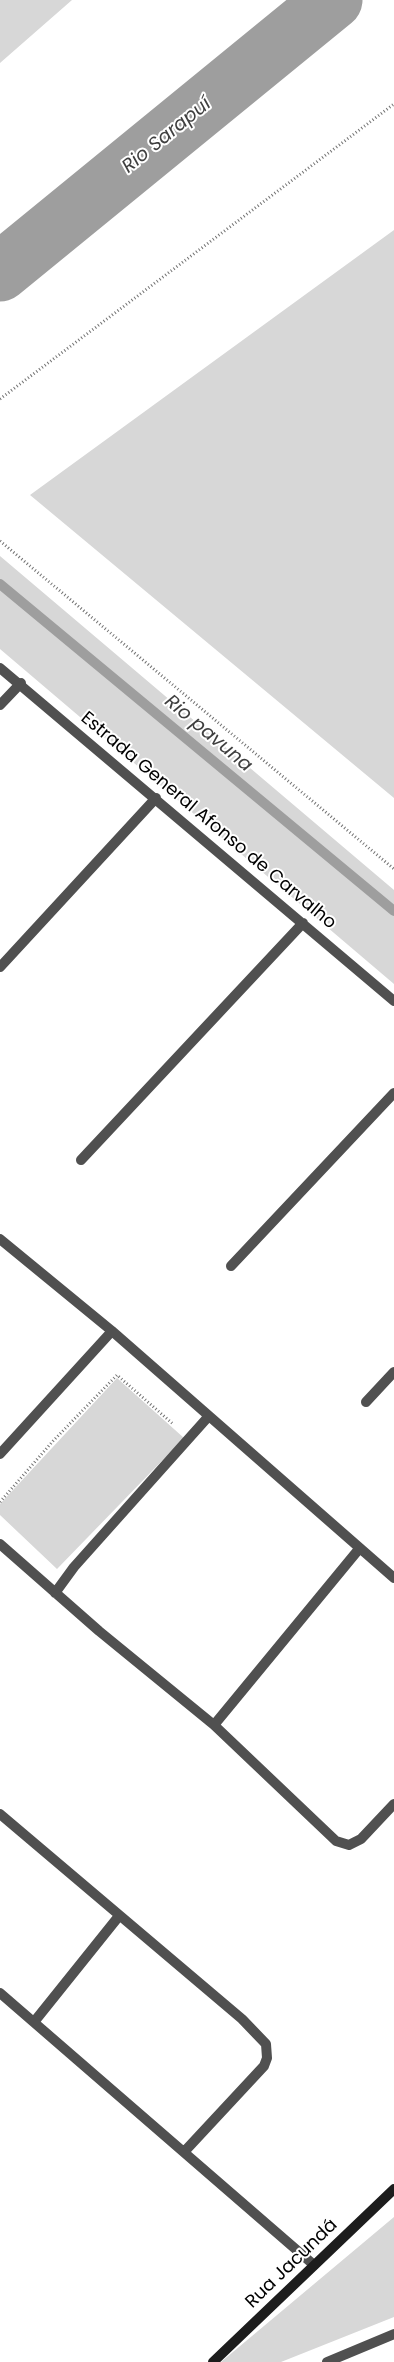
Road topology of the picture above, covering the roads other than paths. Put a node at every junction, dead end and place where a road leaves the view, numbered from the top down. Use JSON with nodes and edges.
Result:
{"nodes":[{"id":1,"x":0,"y":668,"type":"edge"},
{"id":2,"x":21,"y":683,"type":"junction"},
{"id":3,"x":0,"y":705,"type":"edge"},
{"id":4,"x":156,"y":798,"type":"junction"},
{"id":5,"x":302,"y":923,"type":"junction"},
{"id":6,"x":0,"y":967,"type":"edge"},
{"id":7,"x":394,"y":1001,"type":"edge"},
{"id":8,"x":394,"y":1093,"type":"edge"},
{"id":9,"x":81,"y":1160,"type":"dead end"},
{"id":10,"x":0,"y":1239,"type":"edge"},
{"id":11,"x":231,"y":1266,"type":"dead end"},
{"id":12,"x":112,"y":1331,"type":"junction"},
{"id":13,"x":394,"y":1372,"type":"edge"},
{"id":14,"x":366,"y":1402,"type":"dead end"},
{"id":15,"x":208,"y":1417,"type":"junction"},
{"id":16,"x":0,"y":1454,"type":"edge"},
{"id":17,"x":0,"y":1544,"type":"edge"},
{"id":18,"x":359,"y":1549,"type":"junction"},
{"id":19,"x":394,"y":1578,"type":"edge"},
{"id":20,"x":55,"y":1593,"type":"junction"},
{"id":21,"x":214,"y":1725,"type":"junction"},
{"id":22,"x":394,"y":1804,"type":"edge"},
{"id":23,"x":0,"y":1814,"type":"edge"},
{"id":24,"x":119,"y":1916,"type":"junction"},
{"id":25,"x":0,"y":1993,"type":"edge"},
{"id":26,"x":34,"y":2022,"type":"junction"},
{"id":27,"x":184,"y":2152,"type":"junction"},
{"id":28,"x":394,"y":2189,"type":"edge"},
{"id":29,"x":314,"y":2265,"type":"junction"},
{"id":30,"x":394,"y":2334,"type":"edge"},
{"id":31,"x":212,"y":2362,"type":"edge"},
{"id":32,"x":327,"y":2362,"type":"edge"}],
"edges":[{"from":1,"to":2,"type":"street","name":"Estrada General Afonso de Carvalho"},
{"from":2,"to":3,"type":"street"},
{"from":2,"to":4,"type":"street","name":"Estrada General Afonso de Carvalho"},
{"from":4,"to":5,"type":"street","name":"Estrada General Afonso de Carvalho"},
{"from":4,"to":6,"type":"street"},
{"from":5,"to":7,"type":"street","name":"Estrada General Afonso de Carvalho"},
{"from":5,"to":9,"type":"street"},
{"from":8,"to":11,"type":"street"},
{"from":10,"to":12,"type":"street"},
{"from":12,"to":15,"type":"street"},
{"from":12,"to":16,"type":"street"},
{"from":13,"to":14,"type":"street"},
{"from":15,"to":18,"type":"street"},
{"from":15,"to":20,"type":"street"},
{"from":17,"to":20,"type":"street"},
{"from":18,"to":19,"type":"street"},
{"from":18,"to":21,"type":"street"},
{"from":20,"to":21,"type":"street"},
{"from":21,"to":22,"type":"street"},
{"from":23,"to":24,"type":"street"},
{"from":24,"to":26,"type":"street"},
{"from":24,"to":27,"type":"street"},
{"from":25,"to":26,"type":"street"},
{"from":26,"to":27,"type":"street"},
{"from":27,"to":29,"type":"street"},
{"from":28,"to":29,"type":"street","name":"Rua Jacundá"},
{"from":29,"to":31,"type":"street","name":"Rua Jacundá"},
{"from":30,"to":32,"type":"street"}]}
